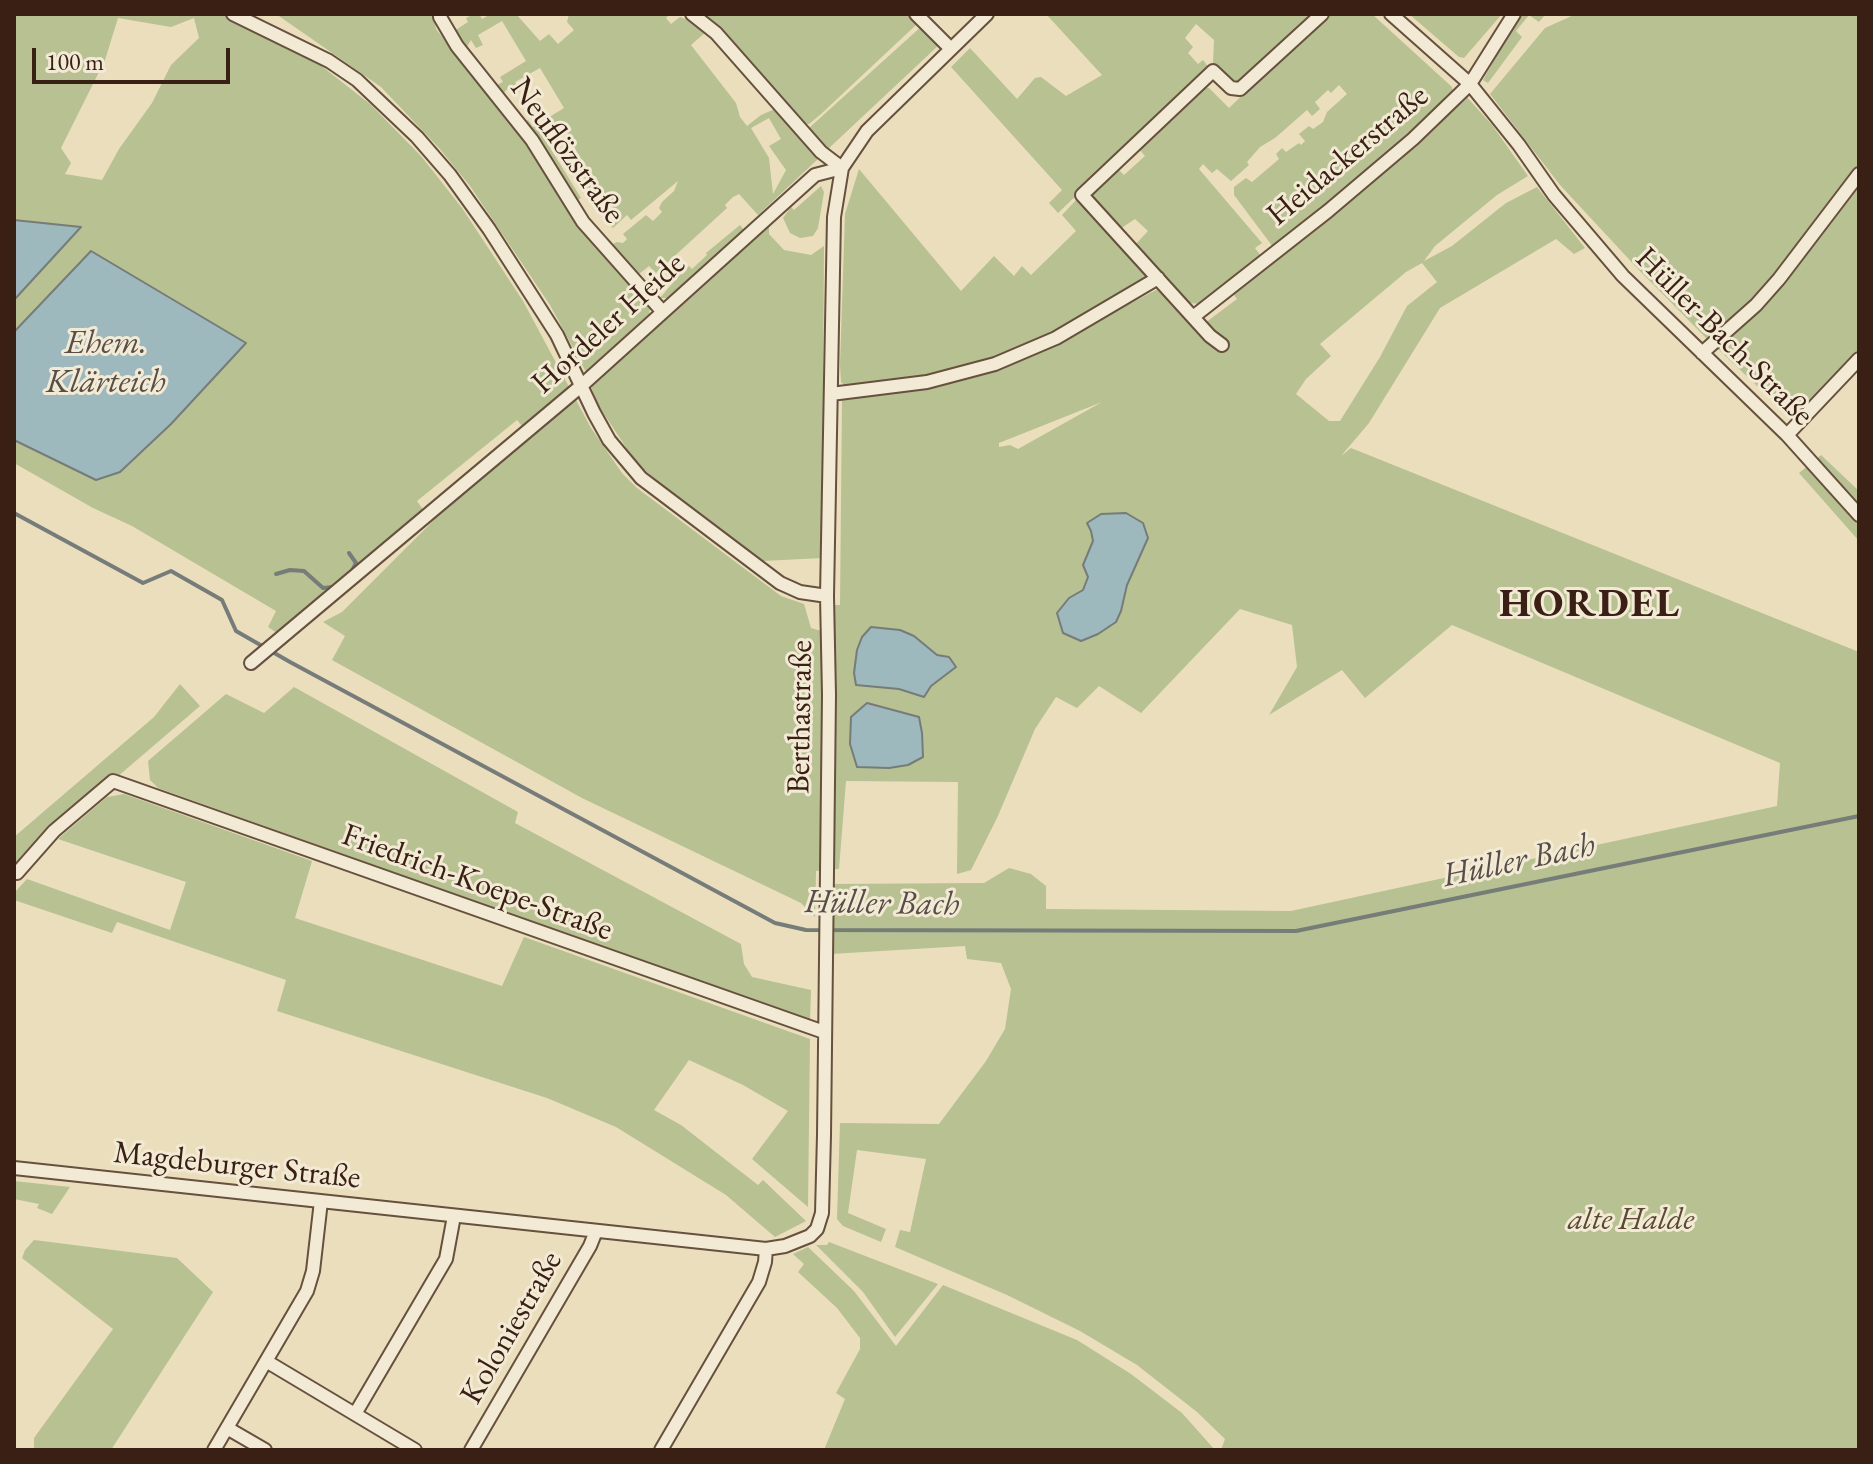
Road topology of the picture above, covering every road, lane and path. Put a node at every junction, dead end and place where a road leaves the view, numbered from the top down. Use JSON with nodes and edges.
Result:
{"nodes":[{"id":1,"x":233,"y":14,"type":"edge"},
{"id":2,"x":440,"y":14,"type":"edge"},
{"id":3,"x":692,"y":14,"type":"edge"},
{"id":4,"x":916,"y":14,"type":"edge"},
{"id":5,"x":987,"y":14,"type":"edge"},
{"id":6,"x":1322,"y":14,"type":"edge"},
{"id":7,"x":1391,"y":14,"type":"edge"},
{"id":8,"x":1514,"y":14,"type":"edge"},
{"id":9,"x":951,"y":49,"type":"junction"},
{"id":10,"x":1470,"y":84,"type":"junction"},
{"id":11,"x":842,"y":168,"type":"junction"},
{"id":12,"x":1859,"y":174,"type":"edge"},
{"id":13,"x":1158,"y":278,"type":"junction"},
{"id":14,"x":662,"y":311,"type":"junction"},
{"id":15,"x":1193,"y":317,"type":"junction"},
{"id":16,"x":1222,"y":345,"type":"dead end"},
{"id":17,"x":1702,"y":353,"type":"junction"},
{"id":18,"x":1859,"y":359,"type":"edge"},
{"id":19,"x":581,"y":386,"type":"junction"},
{"id":20,"x":831,"y":394,"type":"junction"},
{"id":21,"x":1787,"y":435,"type":"junction"},
{"id":22,"x":1859,"y":515,"type":"edge"},
{"id":23,"x":827,"y":596,"type":"junction"},
{"id":24,"x":251,"y":663,"type":"dead end"},
{"id":25,"x":17,"y":873,"type":"dead end"},
{"id":26,"x":824,"y":1032,"type":"junction"},
{"id":27,"x":14,"y":1168,"type":"edge"},
{"id":28,"x":321,"y":1201,"type":"junction"},
{"id":29,"x":454,"y":1216,"type":"junction"},
{"id":30,"x":596,"y":1231,"type":"junction"},
{"id":31,"x":785,"y":1246,"type":"joint"},
{"id":32,"x":766,"y":1249,"type":"junction"},
{"id":33,"x":266,"y":1361,"type":"junction"},
{"id":34,"x":355,"y":1414,"type":"junction"},
{"id":35,"x":227,"y":1428,"type":"junction"},
{"id":36,"x":214,"y":1450,"type":"edge"},
{"id":37,"x":265,"y":1450,"type":"edge"},
{"id":38,"x":415,"y":1450,"type":"edge"},
{"id":39,"x":471,"y":1450,"type":"edge"},
{"id":40,"x":661,"y":1450,"type":"edge"}],
"edges":[{"from":1,"to":19,"type":"street"},
{"from":2,"to":14,"type":"street","name":"Neuflözstraße"},
{"from":3,"to":11,"type":"street"},
{"from":4,"to":9,"type":"street"},
{"from":5,"to":9,"type":"street"},
{"from":6,"to":13,"type":"street"},
{"from":7,"to":10,"type":"street","name":"Hüller-Bach-Straße"},
{"from":8,"to":10,"type":"street","name":"Heidackerstraße"},
{"from":9,"to":11,"type":"street"},
{"from":10,"to":15,"type":"street","name":"Heidackerstraße"},
{"from":10,"to":17,"type":"street","name":"Hüller-Bach-Straße"},
{"from":11,"to":14,"type":"street","name":"Hordeler Heide"},
{"from":11,"to":20,"type":"street","name":"Berthastraße"},
{"from":12,"to":17,"type":"street"},
{"from":13,"to":15,"type":"street"},
{"from":13,"to":20,"type":"street"},
{"from":14,"to":19,"type":"street","name":"Hordeler Heide"},
{"from":15,"to":16,"type":"street"},
{"from":17,"to":21,"type":"street","name":"Hüller-Bach-Straße"},
{"from":18,"to":21,"type":"street"},
{"from":19,"to":23,"type":"street"},
{"from":19,"to":24,"type":"street","name":"Hordeler Heide"},
{"from":20,"to":23,"type":"street","name":"Berthastraße"},
{"from":21,"to":22,"type":"street","name":"Hüller-Bach-Straße"},
{"from":23,"to":26,"type":"street","name":"Berthastraße"},
{"from":25,"to":26,"type":"street","name":"Friedrich-Koepe-Straße"},
{"from":26,"to":31,"type":"street","name":"Berthastraße"},
{"from":27,"to":28,"type":"street","name":"Magdeburger Straße"},
{"from":28,"to":29,"type":"street","name":"Magdeburger Straße"},
{"from":28,"to":33,"type":"street"},
{"from":29,"to":30,"type":"street","name":"Magdeburger Straße"},
{"from":29,"to":34,"type":"street"},
{"from":30,"to":32,"type":"street","name":"Magdeburger Straße"},
{"from":30,"to":39,"type":"street","name":"Koloniestraße"},
{"from":31,"to":32,"type":"street","name":"Magdeburger Straße"},
{"from":32,"to":40,"type":"street"},
{"from":33,"to":34,"type":"street"},
{"from":33,"to":35,"type":"street"},
{"from":34,"to":38,"type":"street"},
{"from":35,"to":36,"type":"street"},
{"from":35,"to":37,"type":"street"}]}
